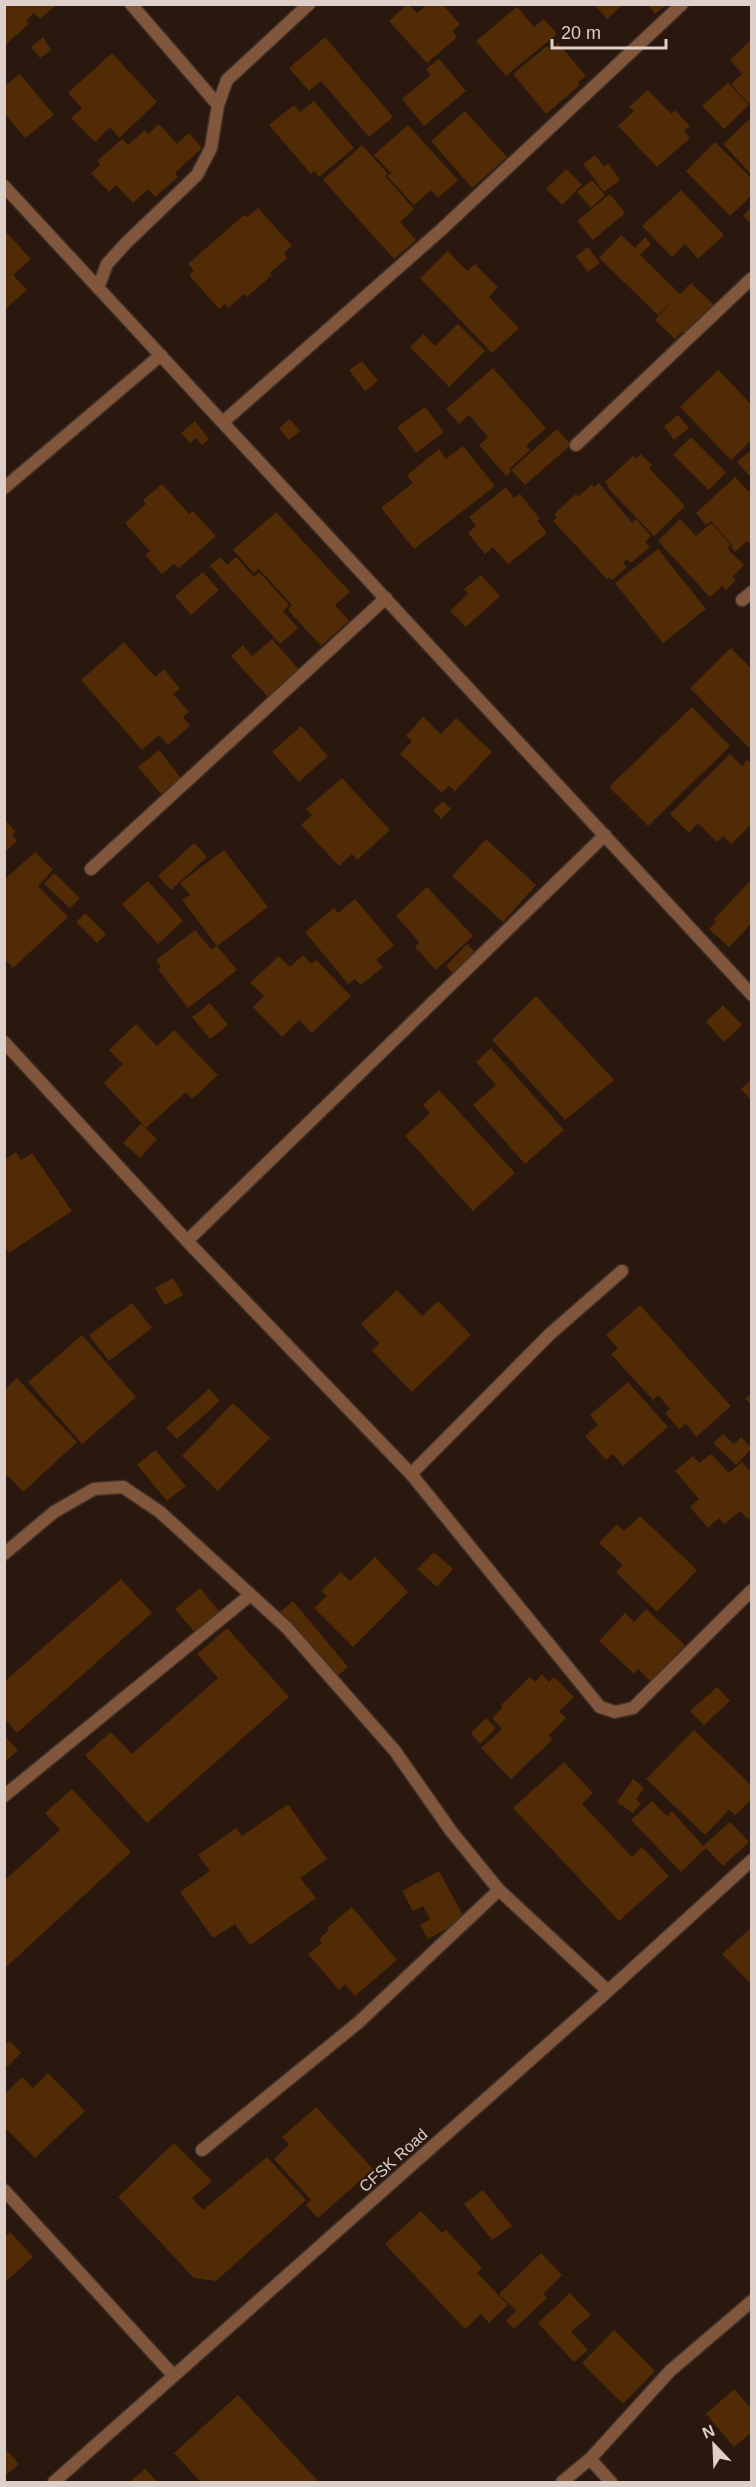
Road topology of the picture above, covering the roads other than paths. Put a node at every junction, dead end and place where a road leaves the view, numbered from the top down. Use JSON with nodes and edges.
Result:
{"nodes":[{"id":1,"x":131,"y":4,"type":"edge"},
{"id":2,"x":309,"y":4,"type":"edge"},
{"id":3,"x":682,"y":4,"type":"edge"},
{"id":4,"x":218,"y":105,"type":"junction"},
{"id":5,"x":4,"y":186,"type":"edge"},
{"id":6,"x":752,"y":278,"type":"edge"},
{"id":7,"x":98,"y":288,"type":"junction"},
{"id":8,"x":161,"y":355,"type":"junction"},
{"id":9,"x":223,"y":422,"type":"junction"},
{"id":10,"x":576,"y":445,"type":"dead end"},
{"id":11,"x":4,"y":488,"type":"edge"},
{"id":12,"x":386,"y":598,"type":"junction"},
{"id":13,"x":605,"y":834,"type":"junction"},
{"id":14,"x":91,"y":868,"type":"dead end"},
{"id":15,"x":752,"y":995,"type":"edge"},
{"id":16,"x":4,"y":1042,"type":"edge"},
{"id":17,"x":187,"y":1241,"type":"junction"},
{"id":18,"x":622,"y":1270,"type":"dead end"},
{"id":19,"x":411,"y":1474,"type":"junction"},
{"id":20,"x":4,"y":1554,"type":"edge"},
{"id":21,"x":752,"y":1590,"type":"edge"},
{"id":22,"x":249,"y":1596,"type":"junction"},
{"id":23,"x":4,"y":1796,"type":"edge"},
{"id":24,"x":752,"y":1860,"type":"edge"},
{"id":25,"x":499,"y":1890,"type":"junction"},
{"id":26,"x":608,"y":1991,"type":"junction"},
{"id":27,"x":202,"y":2150,"type":"dead end"},
{"id":28,"x":4,"y":2190,"type":"edge"},
{"id":29,"x":752,"y":2301,"type":"edge"},
{"id":30,"x":174,"y":2376,"type":"junction"},
{"id":31,"x":590,"y":2459,"type":"junction"},
{"id":32,"x":54,"y":2482,"type":"edge"},
{"id":33,"x":562,"y":2482,"type":"edge"},
{"id":34,"x":611,"y":2482,"type":"edge"}],
"edges":[{"from":1,"to":4,"type":"street"},
{"from":2,"to":4,"type":"street"},
{"from":3,"to":9,"type":"street"},
{"from":4,"to":7,"type":"street"},
{"from":5,"to":7,"type":"street"},
{"from":6,"to":10,"type":"street"},
{"from":7,"to":8,"type":"street"},
{"from":8,"to":9,"type":"street"},
{"from":8,"to":11,"type":"street"},
{"from":9,"to":12,"type":"street"},
{"from":12,"to":13,"type":"street"},
{"from":12,"to":14,"type":"street"},
{"from":13,"to":15,"type":"street"},
{"from":13,"to":17,"type":"street"},
{"from":16,"to":17,"type":"street"},
{"from":17,"to":19,"type":"street"},
{"from":18,"to":19,"type":"street"},
{"from":19,"to":21,"type":"street"},
{"from":20,"to":22,"type":"street"},
{"from":22,"to":23,"type":"street"},
{"from":22,"to":25,"type":"street"},
{"from":24,"to":26,"type":"street","name":"CFSK Road"},
{"from":25,"to":26,"type":"street"},
{"from":25,"to":27,"type":"street"},
{"from":26,"to":30,"type":"street","name":"CFSK Road"},
{"from":28,"to":30,"type":"street"},
{"from":29,"to":31,"type":"street"},
{"from":30,"to":32,"type":"street","name":"CFSK Road"},
{"from":31,"to":33,"type":"street"},
{"from":31,"to":34,"type":"street"}]}
